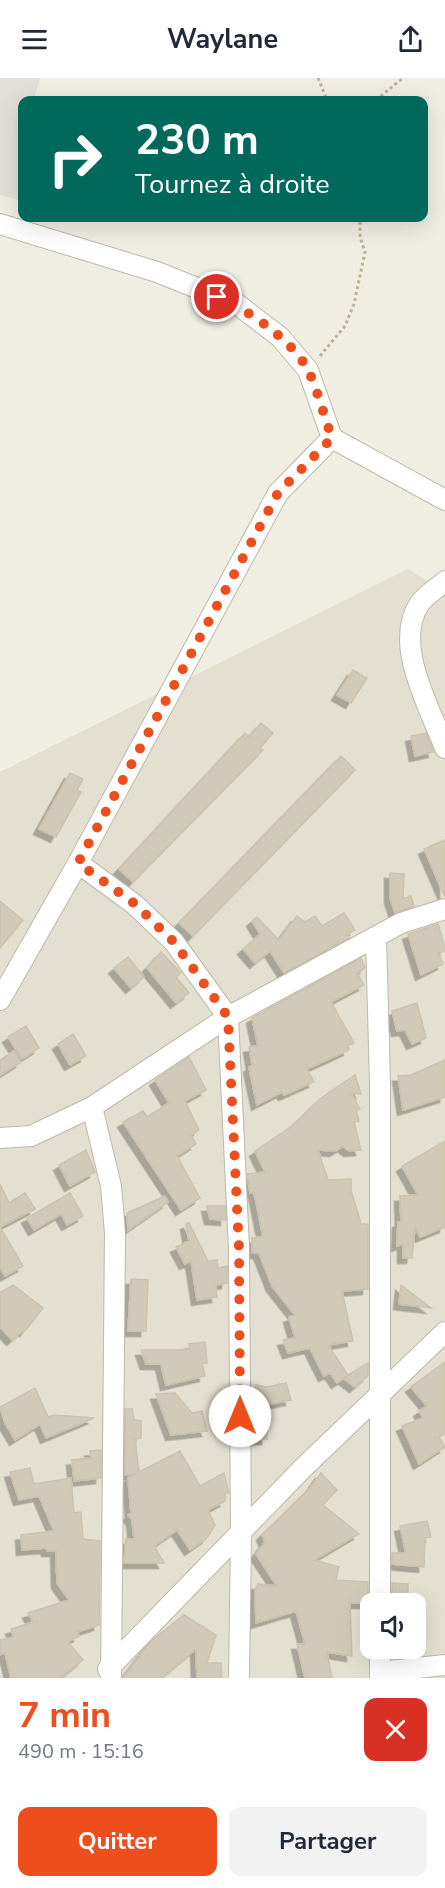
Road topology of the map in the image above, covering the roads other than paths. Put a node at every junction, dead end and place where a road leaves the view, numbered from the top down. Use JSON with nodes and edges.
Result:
{"nodes":[{"id":1,"x":0,"y":224,"type":"edge"},
{"id":2,"x":332,"y":438,"type":"junction"},
{"id":3,"x":445,"y":500,"type":"edge"},
{"id":4,"x":445,"y":581,"type":"edge"},
{"id":5,"x":445,"y":748,"type":"edge"},
{"id":6,"x":78,"y":863,"type":"junction"},
{"id":7,"x":445,"y":909,"type":"edge"},
{"id":8,"x":376,"y":937,"type":"junction"},
{"id":9,"x":0,"y":1000,"type":"edge"},
{"id":10,"x":228,"y":1017,"type":"junction"},
{"id":11,"x":92,"y":1107,"type":"junction"},
{"id":12,"x":0,"y":1138,"type":"edge"},
{"id":13,"x":445,"y":1332,"type":"edge"},
{"id":14,"x":380,"y":1393,"type":"junction"},
{"id":15,"x":241,"y":1535,"type":"junction"},
{"id":16,"x":380,"y":1593,"type":"edge"},
{"id":17,"x":380,"y":1659,"type":"edge"},
{"id":18,"x":445,"y":1665,"type":"edge"},
{"id":19,"x":107,"y":1674,"type":"edge"},
{"id":20,"x":380,"y":1675,"type":"edge"},
{"id":21,"x":239,"y":1678,"type":"edge"}],
"edges":[{"from":1,"to":2,"type":"street"},
{"from":2,"to":3,"type":"street"},
{"from":2,"to":6,"type":"street"},
{"from":4,"to":5,"type":"street"},
{"from":6,"to":9,"type":"street"},
{"from":6,"to":10,"type":"street"},
{"from":7,"to":8,"type":"street"},
{"from":8,"to":10,"type":"street"},
{"from":8,"to":14,"type":"street"},
{"from":10,"to":11,"type":"street"},
{"from":10,"to":15,"type":"street"},
{"from":11,"to":12,"type":"street"},
{"from":11,"to":19,"type":"street"},
{"from":13,"to":14,"type":"street"},
{"from":14,"to":15,"type":"street"},
{"from":14,"to":16,"type":"street"},
{"from":15,"to":19,"type":"street"},
{"from":15,"to":21,"type":"street"},
{"from":17,"to":20,"type":"street"},
{"from":18,"to":20,"type":"street"}]}
